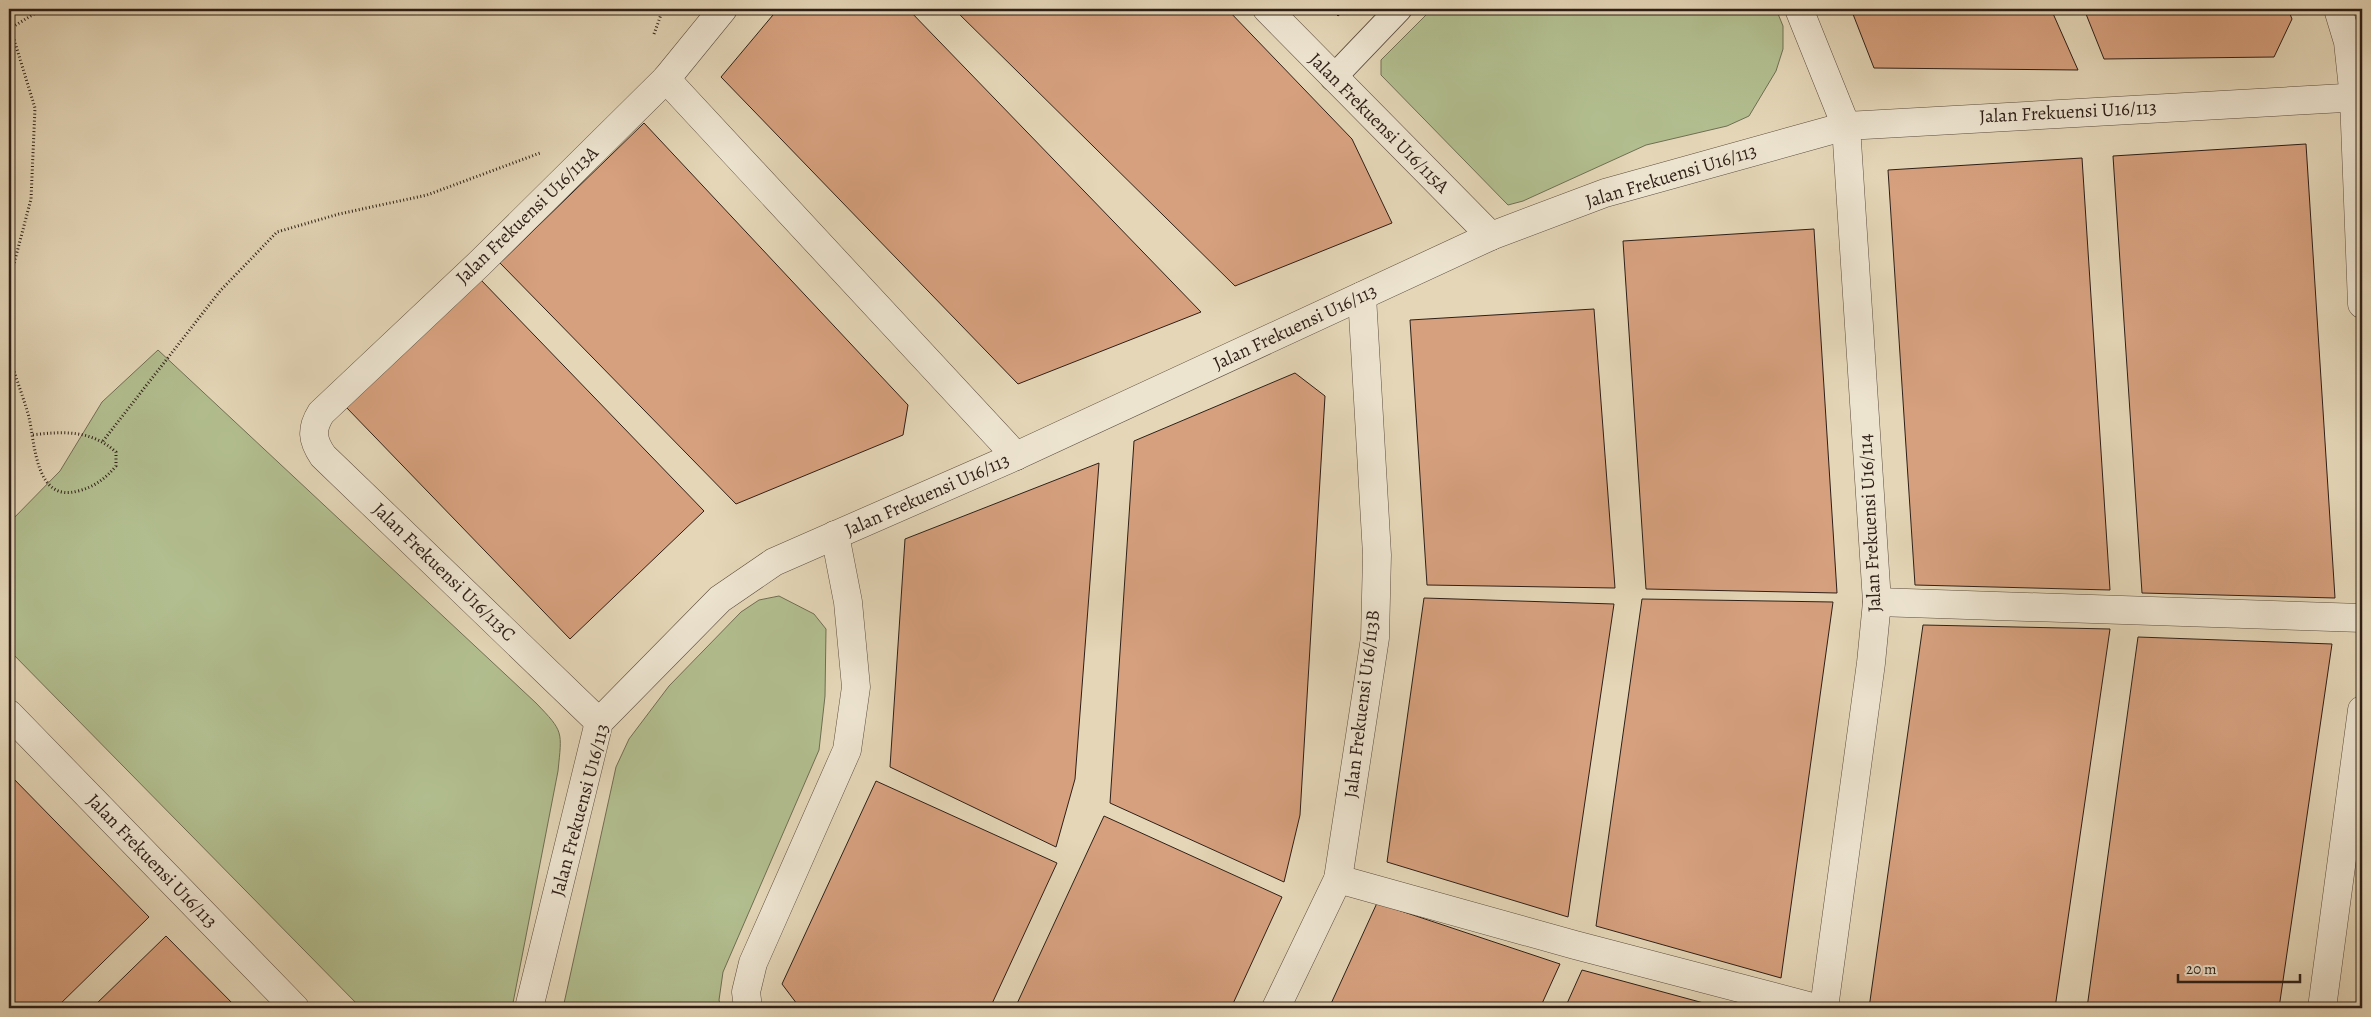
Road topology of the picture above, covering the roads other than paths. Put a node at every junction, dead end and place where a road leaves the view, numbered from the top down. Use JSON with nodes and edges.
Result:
{"nodes":[{"id":1,"x":723,"y":9,"type":"edge"},
{"id":2,"x":1267,"y":9,"type":"edge"},
{"id":3,"x":1399,"y":9,"type":"edge"},
{"id":4,"x":1799,"y":9,"type":"edge"},
{"id":5,"x":2338,"y":9,"type":"edge"},
{"id":6,"x":1333,"y":78,"type":"junction"},
{"id":7,"x":666,"y":79,"type":"junction"},
{"id":8,"x":2358,"y":97,"type":"edge"},
{"id":9,"x":1846,"y":126,"type":"junction"},
{"id":10,"x":1491,"y":236,"type":"junction"},
{"id":11,"x":1362,"y":296,"type":"junction"},
{"id":12,"x":2362,"y":304,"type":"edge"},
{"id":13,"x":321,"y":413,"type":"joint"},
{"id":14,"x":1016,"y":456,"type":"junction"},
{"id":15,"x":835,"y":535,"type":"junction"},
{"id":16,"x":1877,"y":602,"type":"junction"},
{"id":17,"x":2362,"y":618,"type":"edge"},
{"id":18,"x":2362,"y":710,"type":"edge"},
{"id":19,"x":9,"y":714,"type":"edge"},
{"id":20,"x":599,"y":722,"type":"junction"},
{"id":21,"x":1338,"y":879,"type":"junction"},
{"id":22,"x":295,"y":1008,"type":"edge"},
{"id":23,"x":529,"y":1008,"type":"edge"},
{"id":24,"x":748,"y":1008,"type":"edge"},
{"id":25,"x":1276,"y":1008,"type":"edge"},
{"id":26,"x":1816,"y":1008,"type":"edge"},
{"id":27,"x":1824,"y":1008,"type":"edge"},
{"id":28,"x":2322,"y":1008,"type":"edge"}],
"edges":[{"from":1,"to":7,"type":"street","name":"Jalan Frekuensi U16/113A"},
{"from":2,"to":6,"type":"street","name":"Jalan Frekuensi U16/115A"},
{"from":3,"to":6,"type":"lane"},
{"from":4,"to":9,"type":"street","name":"Jalan Frekuensi U16/114"},
{"from":5,"to":8,"type":"street"},
{"from":6,"to":10,"type":"street","name":"Jalan Frekuensi U16/115A"},
{"from":7,"to":13,"type":"street","name":"Jalan Frekuensi U16/113A"},
{"from":7,"to":14,"type":"street"},
{"from":8,"to":9,"type":"street","name":"Jalan Frekuensi U16/113"},
{"from":8,"to":12,"type":"street"},
{"from":9,"to":10,"type":"street","name":"Jalan Frekuensi U16/113"},
{"from":9,"to":16,"type":"street","name":"Jalan Frekuensi U16/114"},
{"from":10,"to":11,"type":"street","name":"Jalan Frekuensi U16/113"},
{"from":11,"to":14,"type":"street","name":"Jalan Frekuensi U16/113"},
{"from":11,"to":21,"type":"street","name":"Jalan Frekuensi U16/113B"},
{"from":13,"to":20,"type":"street","name":"Jalan Frekuensi U16/113C"},
{"from":14,"to":15,"type":"street","name":"Jalan Frekuensi U16/113"},
{"from":15,"to":20,"type":"street","name":"Jalan Frekuensi U16/113"},
{"from":15,"to":24,"type":"street"},
{"from":16,"to":17,"type":"street"},
{"from":16,"to":27,"type":"street","name":"Jalan Frekuensi U16/114"},
{"from":18,"to":28,"type":"street"},
{"from":19,"to":22,"type":"street","name":"Jalan Frekuensi U16/113"},
{"from":20,"to":23,"type":"street","name":"Jalan Frekuensi U16/113"},
{"from":21,"to":25,"type":"street","name":"Jalan Frekuensi U16/113B"},
{"from":21,"to":26,"type":"street"}]}
